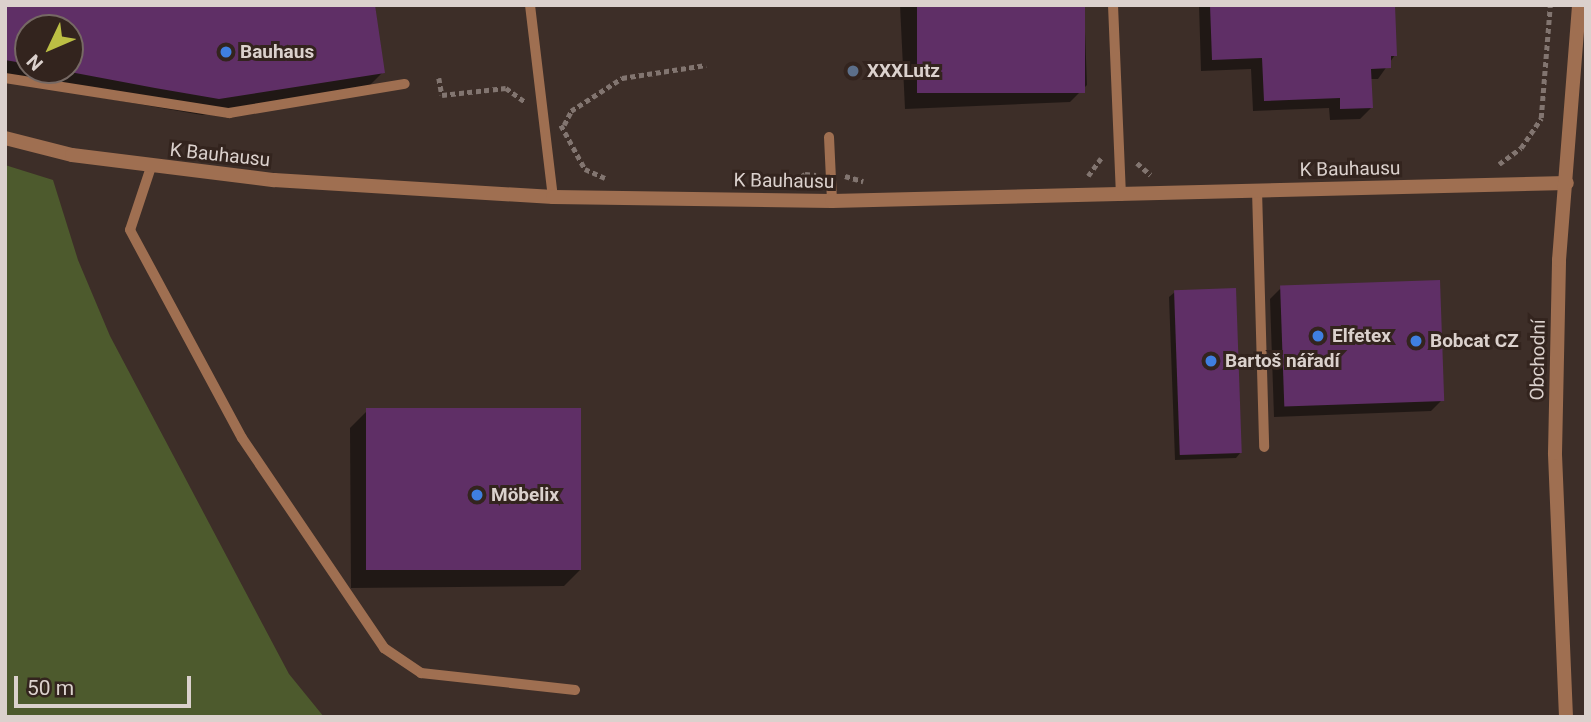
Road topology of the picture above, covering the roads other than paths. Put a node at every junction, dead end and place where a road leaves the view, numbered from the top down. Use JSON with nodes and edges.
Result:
{"nodes":[{"id":1,"x":530,"y":5,"type":"edge"},
{"id":2,"x":1113,"y":5,"type":"edge"},
{"id":3,"x":1579,"y":5,"type":"edge"},
{"id":4,"x":5,"y":78,"type":"edge"},
{"id":5,"x":405,"y":84,"type":"dead end"},
{"id":6,"x":829,"y":137,"type":"dead end"},
{"id":7,"x":5,"y":138,"type":"edge"},
{"id":8,"x":151,"y":167,"type":"junction"},
{"id":9,"x":1567,"y":183,"type":"junction"},
{"id":10,"x":1257,"y":190,"type":"junction"},
{"id":11,"x":1121,"y":196,"type":"junction"},
{"id":12,"x":553,"y":197,"type":"junction"},
{"id":13,"x":832,"y":201,"type":"junction"},
{"id":14,"x":1264,"y":447,"type":"dead end"},
{"id":15,"x":575,"y":690,"type":"dead end"},
{"id":16,"x":1566,"y":717,"type":"edge"}],
"edges":[{"from":1,"to":12,"type":"lane"},
{"from":2,"to":11,"type":"lane"},
{"from":3,"to":9,"type":"street","name":"Obchodní"},
{"from":4,"to":5,"type":"lane"},
{"from":6,"to":13,"type":"lane"},
{"from":7,"to":8,"type":"street","name":"K Bauhausu"},
{"from":8,"to":12,"type":"street","name":"K Bauhausu"},
{"from":8,"to":15,"type":"lane"},
{"from":9,"to":10,"type":"street","name":"K Bauhausu"},
{"from":9,"to":16,"type":"street","name":"Obchodní"},
{"from":10,"to":11,"type":"street","name":"K Bauhausu"},
{"from":10,"to":14,"type":"lane"},
{"from":11,"to":13,"type":"street","name":"K Bauhausu"},
{"from":12,"to":13,"type":"street","name":"K Bauhausu"}]}
